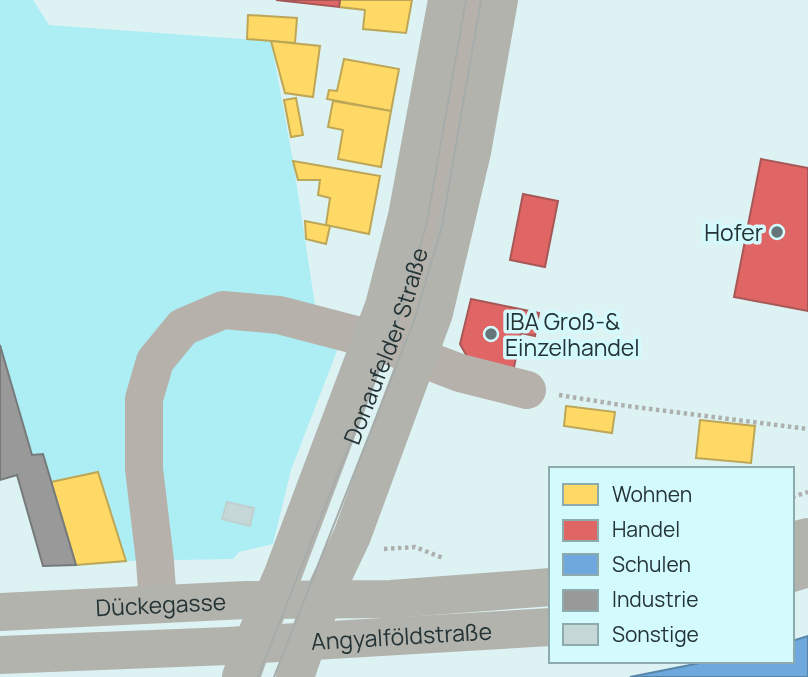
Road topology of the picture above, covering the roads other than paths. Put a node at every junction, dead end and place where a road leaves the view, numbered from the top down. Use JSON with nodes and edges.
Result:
{"nodes":[{"id":1,"x":447,"y":0,"type":"edge"},
{"id":2,"x":466,"y":0,"type":"edge"},
{"id":3,"x":499,"y":0,"type":"edge"},
{"id":4,"x":393,"y":347,"type":"junction"},
{"id":5,"x":527,"y":390,"type":"road end"},
{"id":6,"x":549,"y":587,"type":"edge"},
{"id":7,"x":294,"y":600,"type":"junction"},
{"id":8,"x":158,"y":604,"type":"junction"},
{"id":9,"x":0,"y":612,"type":"edge"},
{"id":10,"x":549,"y":627,"type":"edge"},
{"id":11,"x":0,"y":655,"type":"edge"},
{"id":12,"x":266,"y":657,"type":"edge"},
{"id":13,"x":295,"y":677,"type":"edge"}],
"edges":[{"from":1,"to":4,"type":"main road","name":"Donaufelder Straße"},
{"from":2,"to":4,"type":"lane","name":"Donaufelder Straße"},
{"from":3,"to":4,"type":"main road","name":"Donaufelder Straße"},
{"from":4,"to":5,"type":"lane"},
{"from":4,"to":7,"type":"main road","name":"Donaufelder Straße"},
{"from":4,"to":7,"type":"main road","name":"Donaufelder Straße"},
{"from":4,"to":8,"type":"lane"},
{"from":6,"to":7,"type":"main road","name":"Angyalföldstraße"},
{"from":7,"to":8,"type":"main road","name":"Dückegasse"},
{"from":7,"to":12,"type":"main road","name":"Donaufelder Straße"},
{"from":7,"to":12,"type":"main road","name":"Donaufelder Straße"},
{"from":8,"to":9,"type":"main road","name":"Dückegasse"},
{"from":10,"to":12,"type":"main road","name":"Angyalföldstraße"},
{"from":11,"to":12,"type":"main road","name":"Dückegasse"},
{"from":12,"to":13,"type":"main road","name":"Donaufelder Straße"}]}
